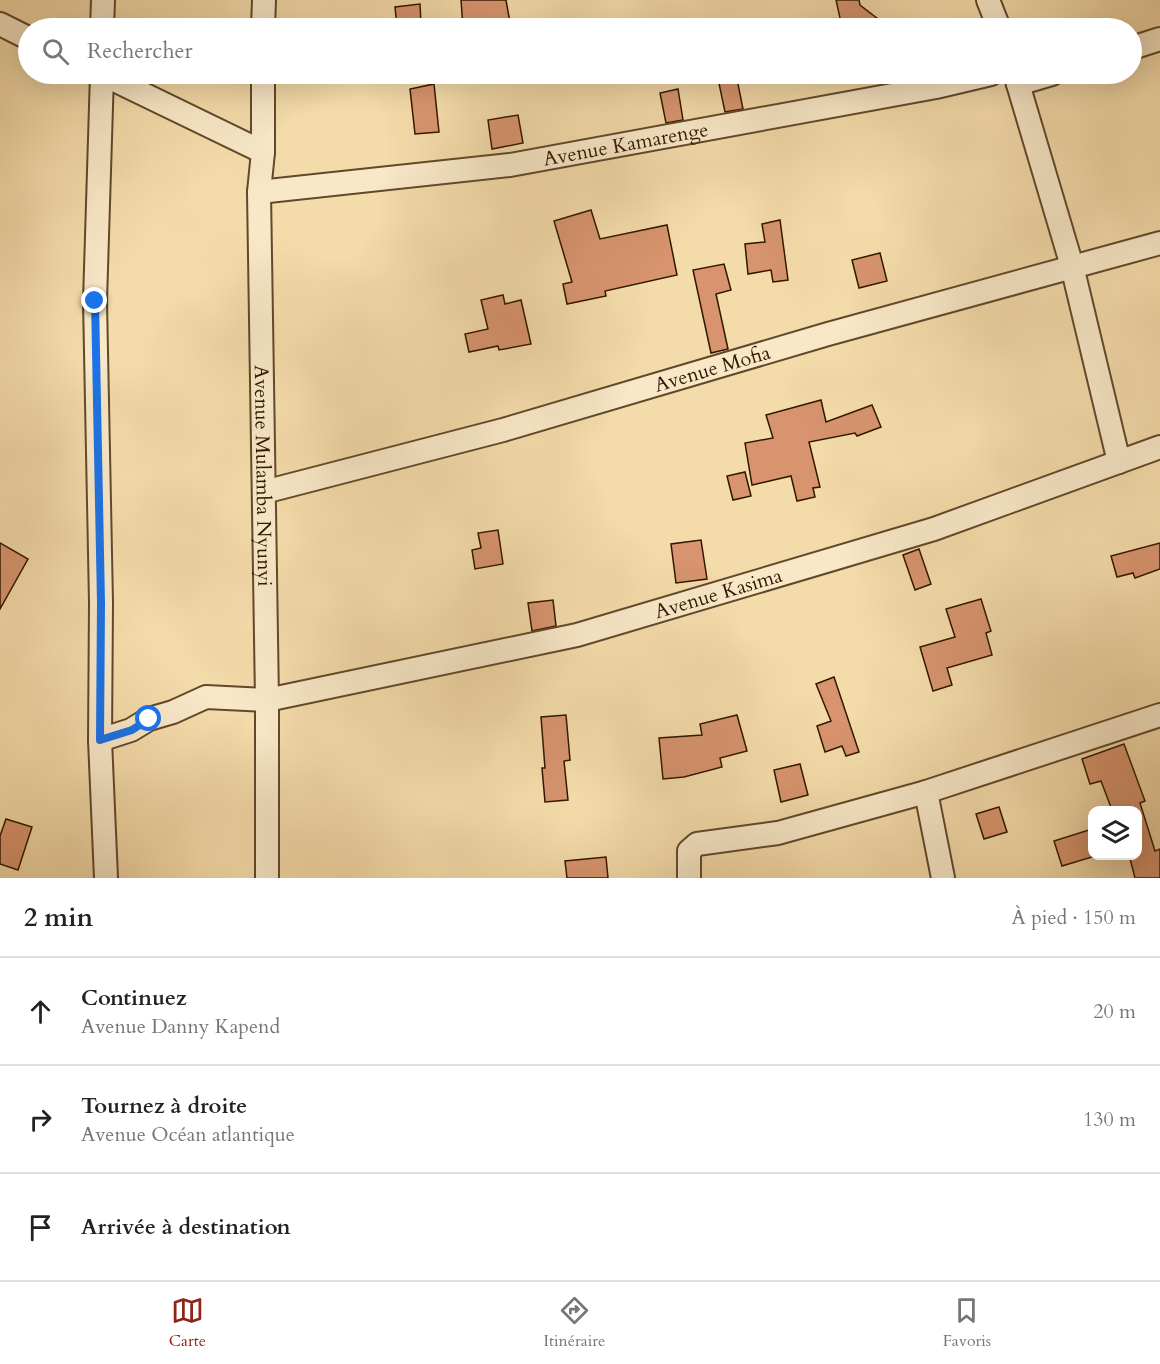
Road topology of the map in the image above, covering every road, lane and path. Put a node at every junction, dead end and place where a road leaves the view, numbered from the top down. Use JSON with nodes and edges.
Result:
{"nodes":[{"id":1,"x":103,"y":0,"type":"edge"},
{"id":2,"x":988,"y":0,"type":"edge"},
{"id":3,"x":270,"y":1,"type":"edge"},
{"id":4,"x":102,"y":18,"type":"edge"},
{"id":5,"x":266,"y":18,"type":"edge"},
{"id":6,"x":995,"y":18,"type":"edge"},
{"id":7,"x":0,"y":24,"type":"edge"},
{"id":8,"x":18,"y":33,"type":"edge"},
{"id":9,"x":1160,"y":39,"type":"edge"},
{"id":10,"x":1142,"y":45,"type":"edge"},
{"id":11,"x":102,"y":84,"type":"edge"},
{"id":12,"x":123,"y":84,"type":"edge"},
{"id":13,"x":263,"y":84,"type":"edge"},
{"id":14,"x":949,"y":84,"type":"edge"},
{"id":15,"x":1018,"y":84,"type":"edge"},
{"id":16,"x":263,"y":152,"type":"junction"},
{"id":17,"x":259,"y":192,"type":"junction"},
{"id":18,"x":1160,"y":243,"type":"edge"},
{"id":19,"x":1072,"y":266,"type":"junction"},
{"id":20,"x":1160,"y":447,"type":"edge"},
{"id":21,"x":1119,"y":462,"type":"junction"},
{"id":22,"x":264,"y":492,"type":"junction"},
{"id":23,"x":267,"y":700,"type":"junction"},
{"id":24,"x":1160,"y":715,"type":"edge"},
{"id":25,"x":100,"y":740,"type":"junction"},
{"id":26,"x":926,"y":792,"type":"junction"},
{"id":27,"x":106,"y":878,"type":"edge"},
{"id":28,"x":267,"y":878,"type":"edge"},
{"id":29,"x":689,"y":878,"type":"edge"},
{"id":30,"x":942,"y":878,"type":"edge"}],
"edges":[{"from":1,"to":4,"type":"street"},
{"from":2,"to":6,"type":"street"},
{"from":3,"to":5,"type":"street"},
{"from":7,"to":8,"type":"street"},
{"from":9,"to":10,"type":"street"},
{"from":11,"to":25,"type":"street"},
{"from":12,"to":16,"type":"street"},
{"from":13,"to":16,"type":"street","name":"Avenue Mulamba Nyunyi"},
{"from":14,"to":17,"type":"street","name":"Avenue Kamarenge"},
{"from":15,"to":19,"type":"street"},
{"from":16,"to":17,"type":"street","name":"Avenue Mulamba Nyunyi"},
{"from":17,"to":22,"type":"street","name":"Avenue Mulamba Nyunyi"},
{"from":18,"to":19,"type":"street","name":"Avenue Mofia"},
{"from":19,"to":21,"type":"street"},
{"from":19,"to":22,"type":"street","name":"Avenue Mofia"},
{"from":20,"to":21,"type":"street","name":"Avenue Kasima"},
{"from":21,"to":23,"type":"street","name":"Avenue Kasima"},
{"from":22,"to":23,"type":"street","name":"Avenue Mulamba Nyunyi"},
{"from":23,"to":25,"type":"street","name":"Avenue Kasima"},
{"from":23,"to":28,"type":"street","name":"Avenue Mulamba Nyunyi"},
{"from":24,"to":26,"type":"street"},
{"from":25,"to":27,"type":"street"},
{"from":26,"to":29,"type":"street"},
{"from":26,"to":30,"type":"street"}]}
